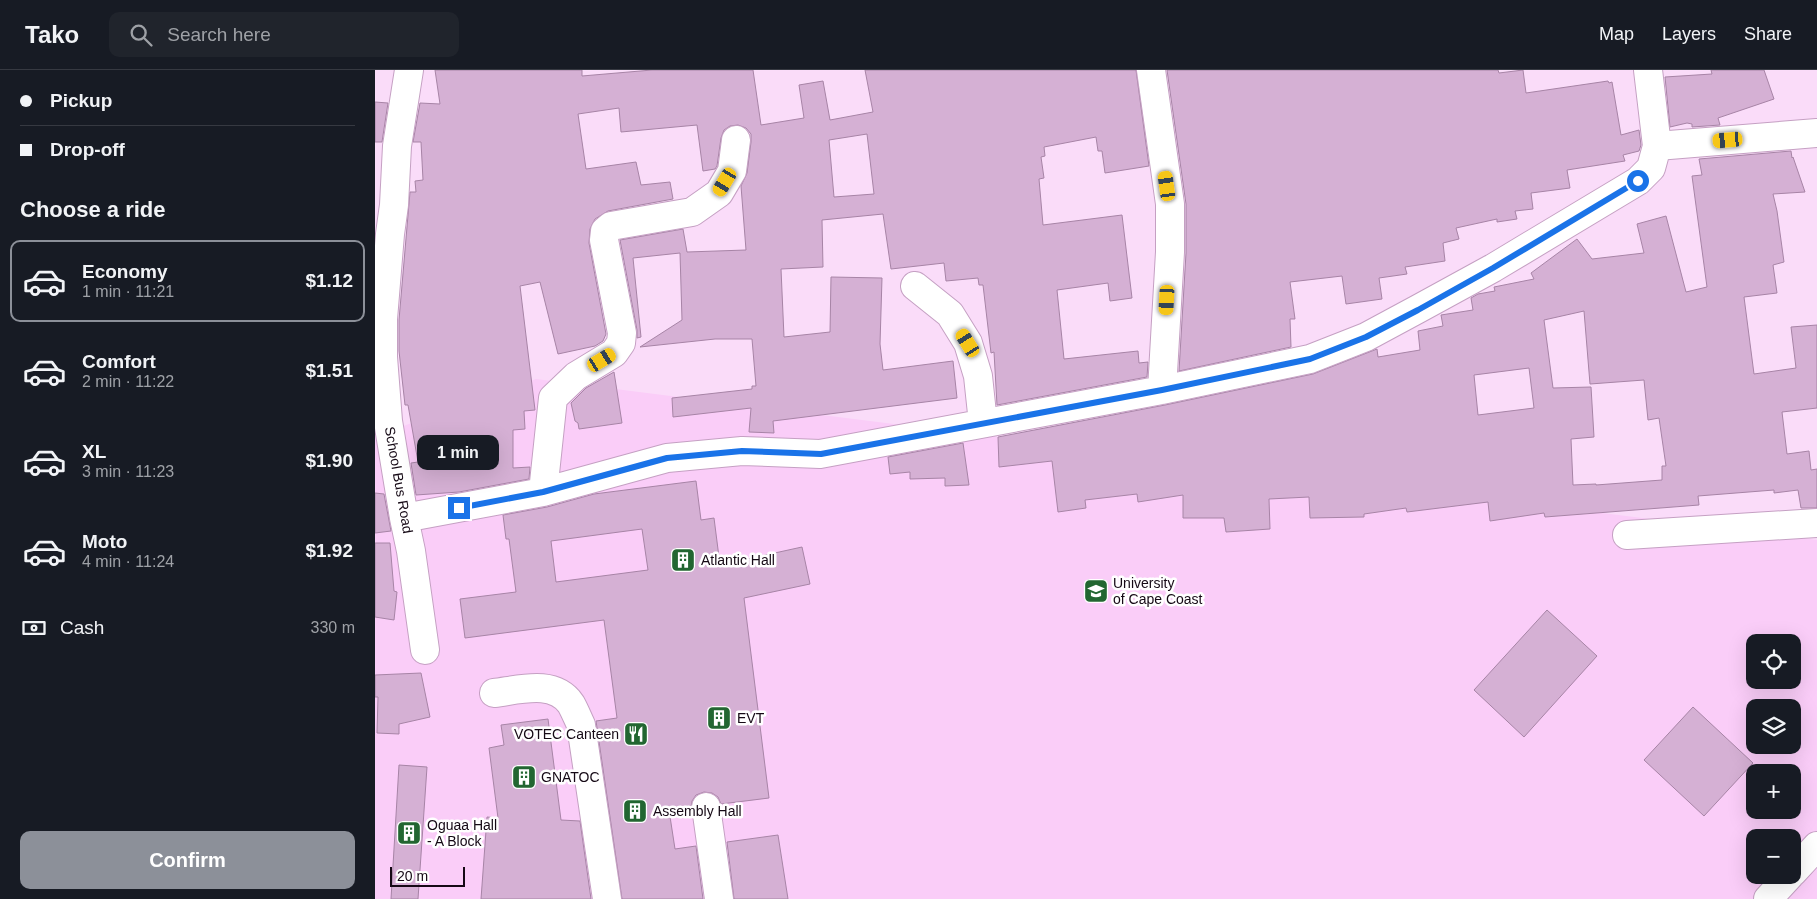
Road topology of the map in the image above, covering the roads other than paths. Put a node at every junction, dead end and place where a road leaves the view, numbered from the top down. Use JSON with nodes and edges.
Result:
{"nodes":[{"id":1,"x":409,"y":70,"type":"edge"},
{"id":2,"x":1151,"y":70,"type":"edge"},
{"id":3,"x":1648,"y":70,"type":"edge"},
{"id":4,"x":1817,"y":133,"type":"edge"},
{"id":5,"x":736,"y":140,"type":"dead end"},
{"id":6,"x":1657,"y":146,"type":"junction"},
{"id":7,"x":915,"y":286,"type":"dead end"},
{"id":8,"x":1162,"y":390,"type":"junction"},
{"id":9,"x":983,"y":423,"type":"junction"},
{"id":10,"x":543,"y":492,"type":"junction"},
{"id":11,"x":404,"y":518,"type":"junction"},
{"id":12,"x":1817,"y":523,"type":"edge"},
{"id":13,"x":1627,"y":535,"type":"dead end"},
{"id":14,"x":425,"y":650,"type":"dead end"},
{"id":15,"x":494,"y":693,"type":"dead end"},
{"id":16,"x":706,"y":806,"type":"dead end"},
{"id":17,"x":1817,"y":846,"type":"edge"},
{"id":18,"x":1801,"y":863,"type":"edge"},
{"id":19,"x":1781,"y":884,"type":"edge"},
{"id":20,"x":607,"y":899,"type":"edge"},
{"id":21,"x":719,"y":899,"type":"edge"},
{"id":22,"x":1767,"y":899,"type":"edge"}],
"edges":[{"from":1,"to":11,"type":"street","name":"School Bus Road"},
{"from":2,"to":8,"type":"street"},
{"from":3,"to":6,"type":"street"},
{"from":4,"to":6,"type":"street"},
{"from":5,"to":10,"type":"street"},
{"from":6,"to":8,"type":"street"},
{"from":7,"to":9,"type":"street"},
{"from":8,"to":9,"type":"street"},
{"from":9,"to":10,"type":"street"},
{"from":10,"to":11,"type":"street"},
{"from":11,"to":14,"type":"street","name":"School Bus Road"},
{"from":12,"to":13,"type":"street"},
{"from":15,"to":20,"type":"street"},
{"from":16,"to":21,"type":"street"},
{"from":17,"to":18,"type":"street"},
{"from":19,"to":22,"type":"street"}]}
